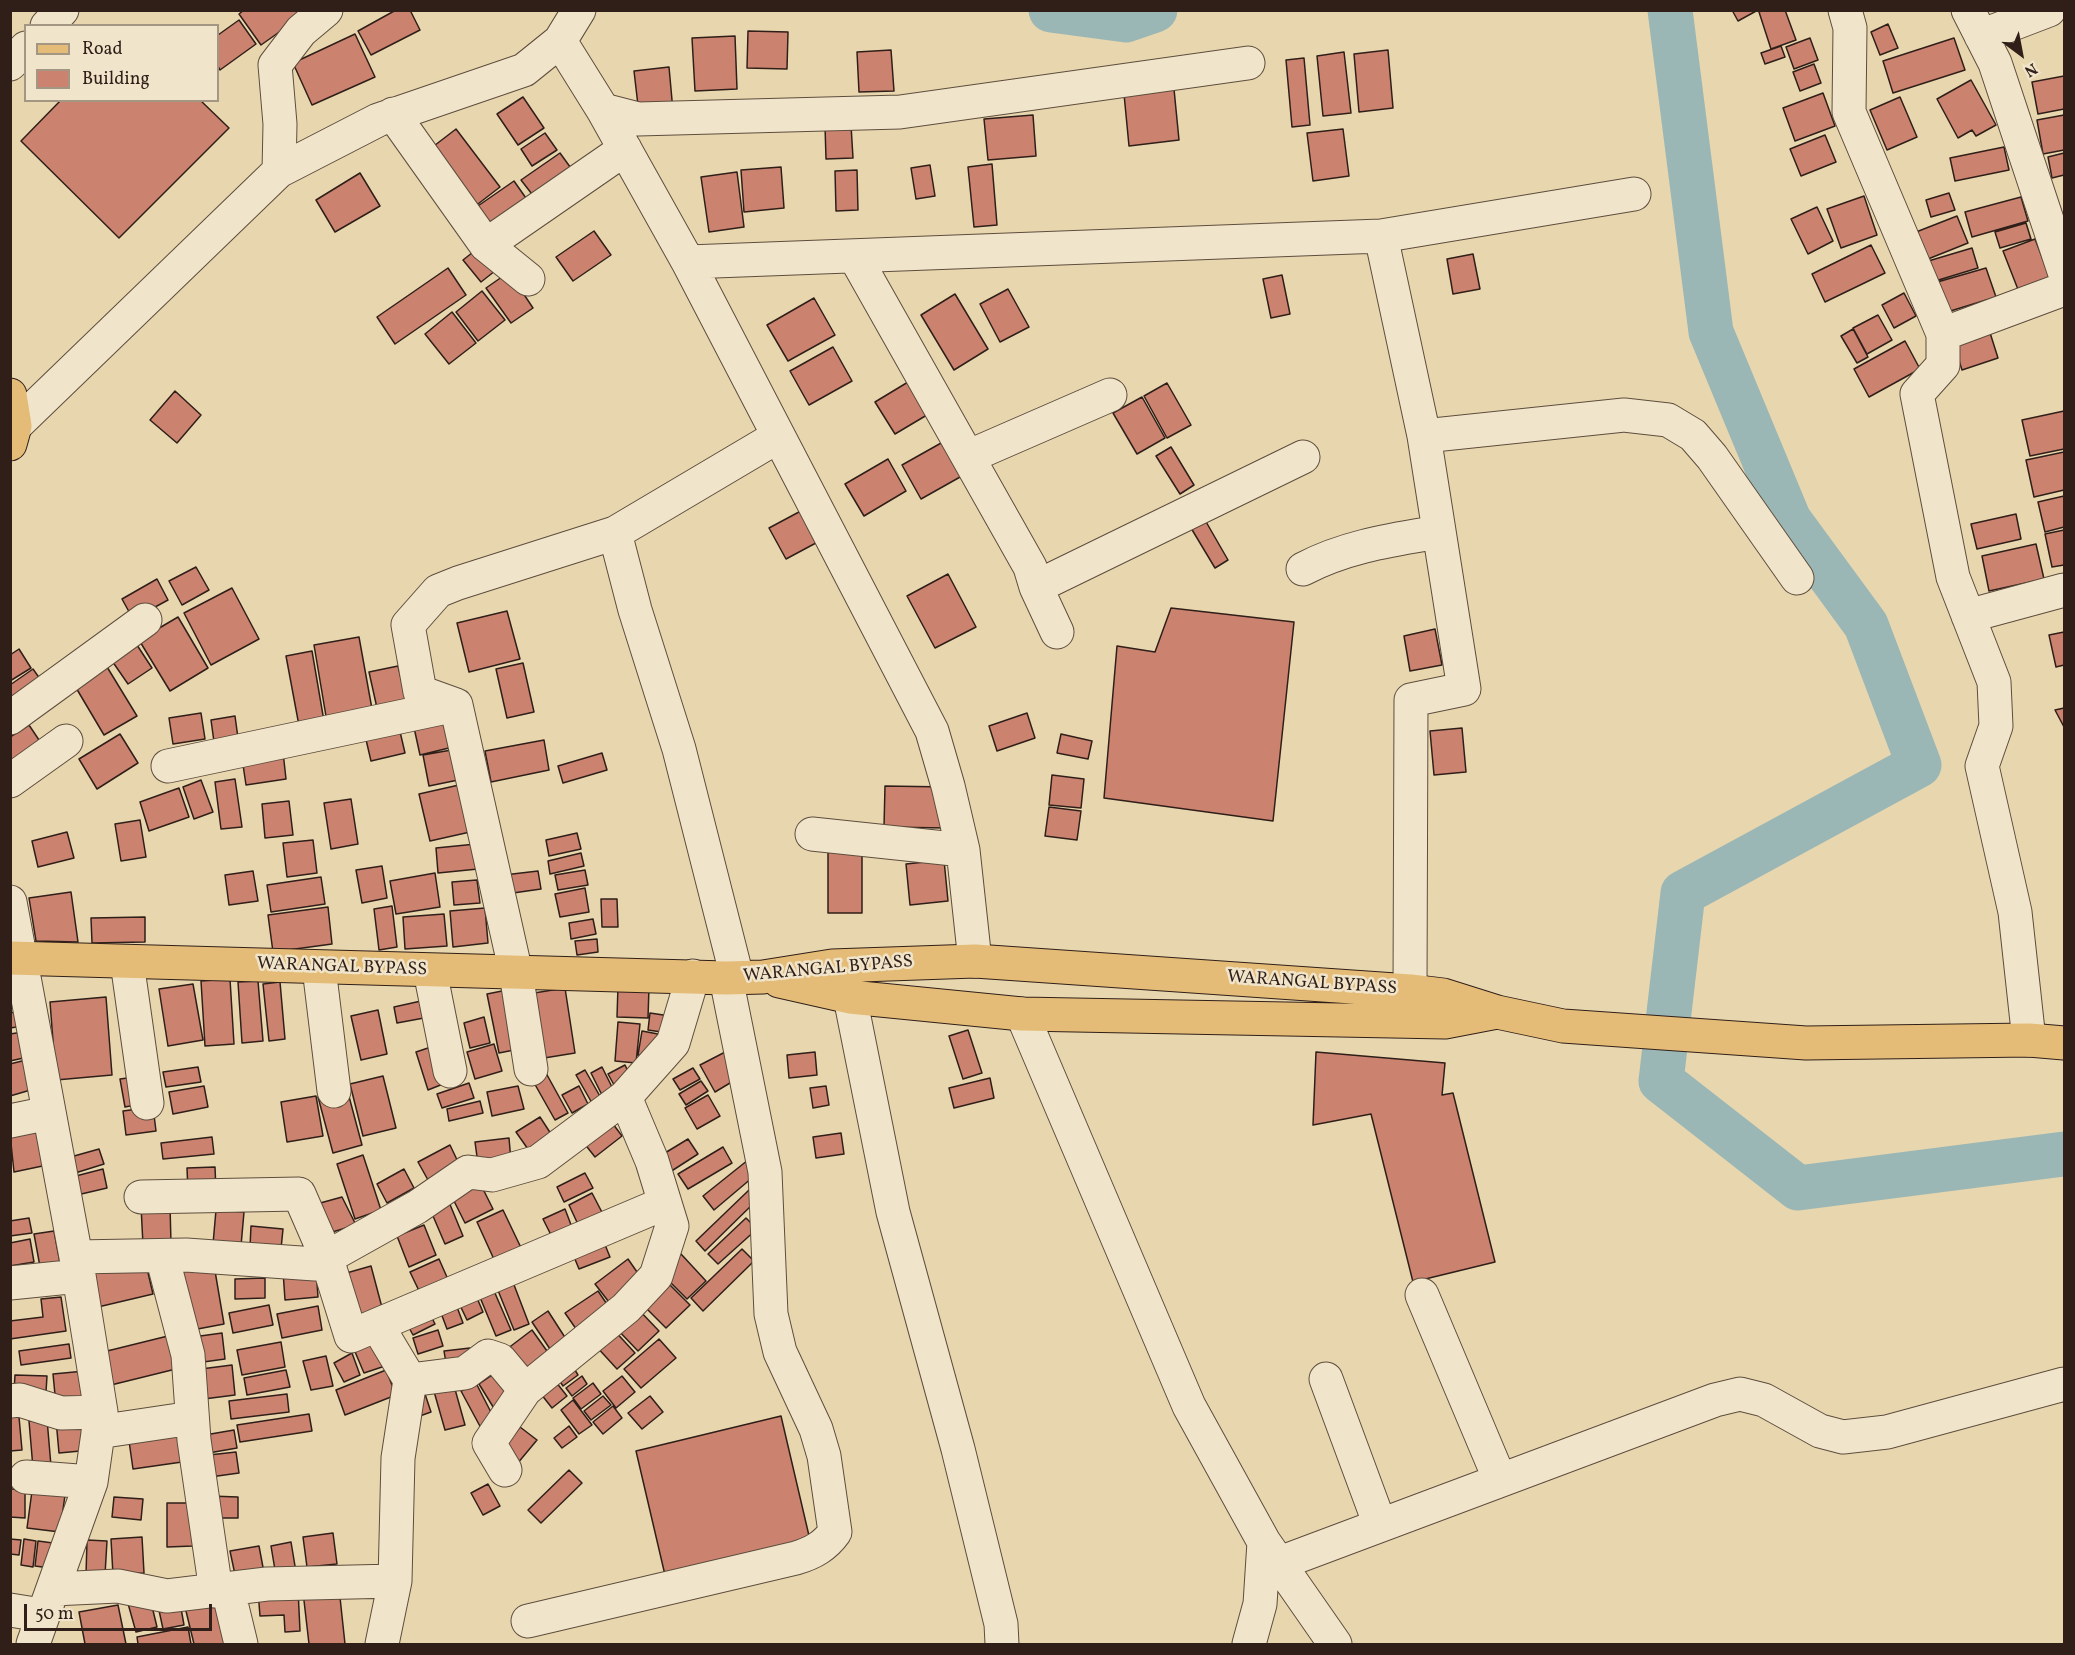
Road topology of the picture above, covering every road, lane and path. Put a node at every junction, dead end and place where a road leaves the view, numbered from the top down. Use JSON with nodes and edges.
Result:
{"nodes":[{"id":1,"x":62,"y":10,"type":"edge"},
{"id":2,"x":326,"y":10,"type":"edge"},
{"id":3,"x":579,"y":10,"type":"edge"},
{"id":4,"x":1845,"y":10,"type":"edge"},
{"id":5,"x":2049,"y":10,"type":"edge"},
{"id":6,"x":1975,"y":23,"type":"edge"},
{"id":7,"x":49,"y":24,"type":"edge"},
{"id":8,"x":560,"y":41,"type":"junction"},
{"id":9,"x":24,"y":50,"type":"edge"},
{"id":10,"x":1248,"y":63,"type":"dead end"},
{"id":11,"x":10,"y":64,"type":"edge"},
{"id":12,"x":603,"y":110,"type":"junction"},
{"id":13,"x":393,"y":114,"type":"junction"},
{"id":14,"x":625,"y":149,"type":"junction"},
{"id":15,"x":279,"y":171,"type":"junction"},
{"id":16,"x":1634,"y":194,"type":"dead end"},
{"id":17,"x":2052,"y":194,"type":"edge"},
{"id":18,"x":1381,"y":236,"type":"junction"},
{"id":19,"x":486,"y":244,"type":"junction"},
{"id":20,"x":855,"y":257,"type":"junction"},
{"id":21,"x":688,"y":262,"type":"junction"},
{"id":22,"x":2064,"y":271,"type":"edge"},
{"id":23,"x":528,"y":279,"type":"dead end"},
{"id":24,"x":2064,"y":289,"type":"edge"},
{"id":25,"x":1943,"y":334,"type":"junction"},
{"id":26,"x":1110,"y":395,"type":"dead end"},
{"id":27,"x":12,"y":423,"type":"edge"},
{"id":28,"x":1424,"y":436,"type":"junction"},
{"id":29,"x":777,"y":437,"type":"junction"},
{"id":30,"x":970,"y":456,"type":"junction"},
{"id":31,"x":1303,"y":457,"type":"dead end"},
{"id":32,"x":1440,"y":531,"type":"junction"},
{"id":33,"x":615,"y":533,"type":"junction"},
{"id":34,"x":1304,"y":569,"type":"dead end"},
{"id":35,"x":1797,"y":578,"type":"dead end"},
{"id":36,"x":1036,"y":587,"type":"junction"},
{"id":37,"x":2064,"y":590,"type":"edge"},
{"id":38,"x":1968,"y":616,"type":"junction"},
{"id":39,"x":146,"y":620,"type":"dead end"},
{"id":40,"x":1057,"y":632,"type":"dead end"},
{"id":41,"x":456,"y":705,"type":"junction"},
{"id":42,"x":10,"y":718,"type":"edge"},
{"id":43,"x":66,"y":741,"type":"dead end"},
{"id":44,"x":168,"y":766,"type":"dead end"},
{"id":45,"x":10,"y":781,"type":"edge"},
{"id":46,"x":812,"y":834,"type":"dead end"},
{"id":47,"x":963,"y":850,"type":"junction"},
{"id":48,"x":10,"y":902,"type":"edge"},
{"id":49,"x":15,"y":958,"type":"edge"},
{"id":50,"x":975,"y":961,"type":"junction"},
{"id":51,"x":127,"y":962,"type":"junction"},
{"id":52,"x":319,"y":968,"type":"junction"},
{"id":53,"x":430,"y":971,"type":"junction"},
{"id":54,"x":516,"y":973,"type":"junction"},
{"id":55,"x":693,"y":976,"type":"junction"},
{"id":56,"x":742,"y":977,"type":"junction"},
{"id":57,"x":1410,"y":991,"type":"junction"},
{"id":58,"x":850,"y":997,"type":"junction"},
{"id":59,"x":1497,"y":1012,"type":"junction"},
{"id":60,"x":1022,"y":1014,"type":"junction"},
{"id":61,"x":2029,"y":1040,"type":"junction"},
{"id":62,"x":2064,"y":1043,"type":"edge"},
{"id":63,"x":531,"y":1069,"type":"dead end"},
{"id":64,"x":450,"y":1071,"type":"dead end"},
{"id":65,"x":334,"y":1091,"type":"dead end"},
{"id":66,"x":625,"y":1097,"type":"junction"},
{"id":67,"x":147,"y":1103,"type":"dead end"},
{"id":68,"x":50,"y":1113,"type":"junction"},
{"id":69,"x":10,"y":1121,"type":"edge"},
{"id":70,"x":141,"y":1197,"type":"dead end"},
{"id":71,"x":665,"y":1203,"type":"junction"},
{"id":72,"x":162,"y":1256,"type":"junction"},
{"id":73,"x":326,"y":1256,"type":"junction"},
{"id":74,"x":77,"y":1267,"type":"junction"},
{"id":75,"x":10,"y":1283,"type":"edge"},
{"id":76,"x":1422,"y":1295,"type":"dead end"},
{"id":77,"x":377,"y":1325,"type":"junction"},
{"id":78,"x":1326,"y":1379,"type":"dead end"},
{"id":79,"x":410,"y":1380,"type":"junction"},
{"id":80,"x":2064,"y":1384,"type":"edge"},
{"id":81,"x":525,"y":1390,"type":"junction"},
{"id":82,"x":10,"y":1401,"type":"edge"},
{"id":83,"x":192,"y":1418,"type":"junction"},
{"id":84,"x":99,"y":1422,"type":"junction"},
{"id":85,"x":505,"y":1470,"type":"dead end"},
{"id":86,"x":26,"y":1477,"type":"dead end"},
{"id":87,"x":1500,"y":1480,"type":"junction"},
{"id":88,"x":91,"y":1482,"type":"junction"},
{"id":89,"x":1380,"y":1525,"type":"junction"},
{"id":90,"x":1272,"y":1552,"type":"junction"},
{"id":91,"x":395,"y":1581,"type":"junction"},
{"id":92,"x":222,"y":1591,"type":"junction"},
{"id":93,"x":34,"y":1615,"type":"edge"},
{"id":94,"x":528,"y":1621,"type":"dead end"},
{"id":95,"x":241,"y":1644,"type":"edge"},
{"id":96,"x":382,"y":1644,"type":"edge"},
{"id":97,"x":1002,"y":1644,"type":"edge"},
{"id":98,"x":1249,"y":1644,"type":"edge"},
{"id":99,"x":1335,"y":1644,"type":"edge"}],
"edges":[{"from":1,"to":7,"type":"street"},
{"from":2,"to":15,"type":"street"},
{"from":3,"to":8,"type":"street"},
{"from":4,"to":25,"type":"street"},
{"from":5,"to":6,"type":"street"},
{"from":6,"to":17,"type":"street"},
{"from":8,"to":12,"type":"street"},
{"from":8,"to":13,"type":"street"},
{"from":9,"to":11,"type":"street"},
{"from":10,"to":12,"type":"street"},
{"from":12,"to":14,"type":"street"},
{"from":13,"to":15,"type":"street"},
{"from":13,"to":19,"type":"street"},
{"from":14,"to":19,"type":"street"},
{"from":14,"to":21,"type":"street"},
{"from":15,"to":27,"type":"street"},
{"from":16,"to":18,"type":"street"},
{"from":17,"to":22,"type":"street"},
{"from":18,"to":20,"type":"street"},
{"from":18,"to":28,"type":"street"},
{"from":19,"to":23,"type":"street"},
{"from":20,"to":21,"type":"street"},
{"from":20,"to":30,"type":"street"},
{"from":21,"to":29,"type":"street"},
{"from":24,"to":25,"type":"street"},
{"from":25,"to":38,"type":"street"},
{"from":26,"to":30,"type":"street"},
{"from":28,"to":32,"type":"street"},
{"from":28,"to":35,"type":"street"},
{"from":29,"to":33,"type":"street"},
{"from":29,"to":47,"type":"street"},
{"from":30,"to":36,"type":"street"},
{"from":31,"to":36,"type":"street"},
{"from":32,"to":34,"type":"street"},
{"from":32,"to":57,"type":"street"},
{"from":33,"to":41,"type":"street"},
{"from":33,"to":56,"type":"street"},
{"from":36,"to":40,"type":"street"},
{"from":37,"to":38,"type":"street"},
{"from":38,"to":61,"type":"street"},
{"from":39,"to":42,"type":"street"},
{"from":41,"to":44,"type":"street"},
{"from":41,"to":54,"type":"street"},
{"from":43,"to":45,"type":"street"},
{"from":46,"to":47,"type":"street"},
{"from":47,"to":50,"type":"street"},
{"from":48,"to":49,"type":"street"},
{"from":49,"to":51,"type":"main road","name":"WARANGAL BYPASS"},
{"from":49,"to":68,"type":"street"},
{"from":50,"to":56,"type":"main road","name":"WARANGAL BYPASS"},
{"from":50,"to":57,"type":"main road","name":"WARANGAL BYPASS"},
{"from":51,"to":52,"type":"main road","name":"WARANGAL BYPASS"},
{"from":51,"to":67,"type":"street"},
{"from":52,"to":53,"type":"main road","name":"WARANGAL BYPASS"},
{"from":52,"to":65,"type":"street"},
{"from":53,"to":54,"type":"main road","name":"WARANGAL BYPASS"},
{"from":53,"to":64,"type":"street"},
{"from":54,"to":55,"type":"main road","name":"WARANGAL BYPASS"},
{"from":54,"to":63,"type":"street"},
{"from":55,"to":56,"type":"main road","name":"WARANGAL BYPASS"},
{"from":55,"to":66,"type":"street"},
{"from":56,"to":58,"type":"main road"},
{"from":56,"to":94,"type":"street"},
{"from":57,"to":59,"type":"main road","name":"WARANGAL BYPASS"},
{"from":58,"to":60,"type":"main road"},
{"from":58,"to":97,"type":"street"},
{"from":59,"to":60,"type":"main road"},
{"from":59,"to":61,"type":"main road","name":"WARANGAL BYPASS"},
{"from":60,"to":90,"type":"street"},
{"from":61,"to":62,"type":"main road"},
{"from":66,"to":71,"type":"street"},
{"from":66,"to":73,"type":"street"},
{"from":68,"to":69,"type":"street"},
{"from":68,"to":74,"type":"street"},
{"from":70,"to":73,"type":"street"},
{"from":71,"to":77,"type":"street"},
{"from":71,"to":81,"type":"street"},
{"from":72,"to":73,"type":"street"},
{"from":72,"to":74,"type":"street"},
{"from":72,"to":83,"type":"street"},
{"from":73,"to":77,"type":"street"},
{"from":74,"to":75,"type":"street"},
{"from":74,"to":84,"type":"street"},
{"from":76,"to":87,"type":"street"},
{"from":77,"to":79,"type":"street"},
{"from":78,"to":89,"type":"street"},
{"from":79,"to":81,"type":"street"},
{"from":79,"to":91,"type":"street"},
{"from":80,"to":87,"type":"street"},
{"from":81,"to":85,"type":"street"},
{"from":82,"to":84,"type":"street"},
{"from":83,"to":84,"type":"street"},
{"from":83,"to":92,"type":"street"},
{"from":84,"to":88,"type":"street"},
{"from":86,"to":88,"type":"street"},
{"from":87,"to":89,"type":"street"},
{"from":88,"to":93,"type":"street"},
{"from":89,"to":90,"type":"street"},
{"from":90,"to":98,"type":"street"},
{"from":90,"to":99,"type":"street"},
{"from":91,"to":92,"type":"street"},
{"from":91,"to":96,"type":"street"},
{"from":92,"to":93,"type":"street"},
{"from":92,"to":95,"type":"street"}]}
